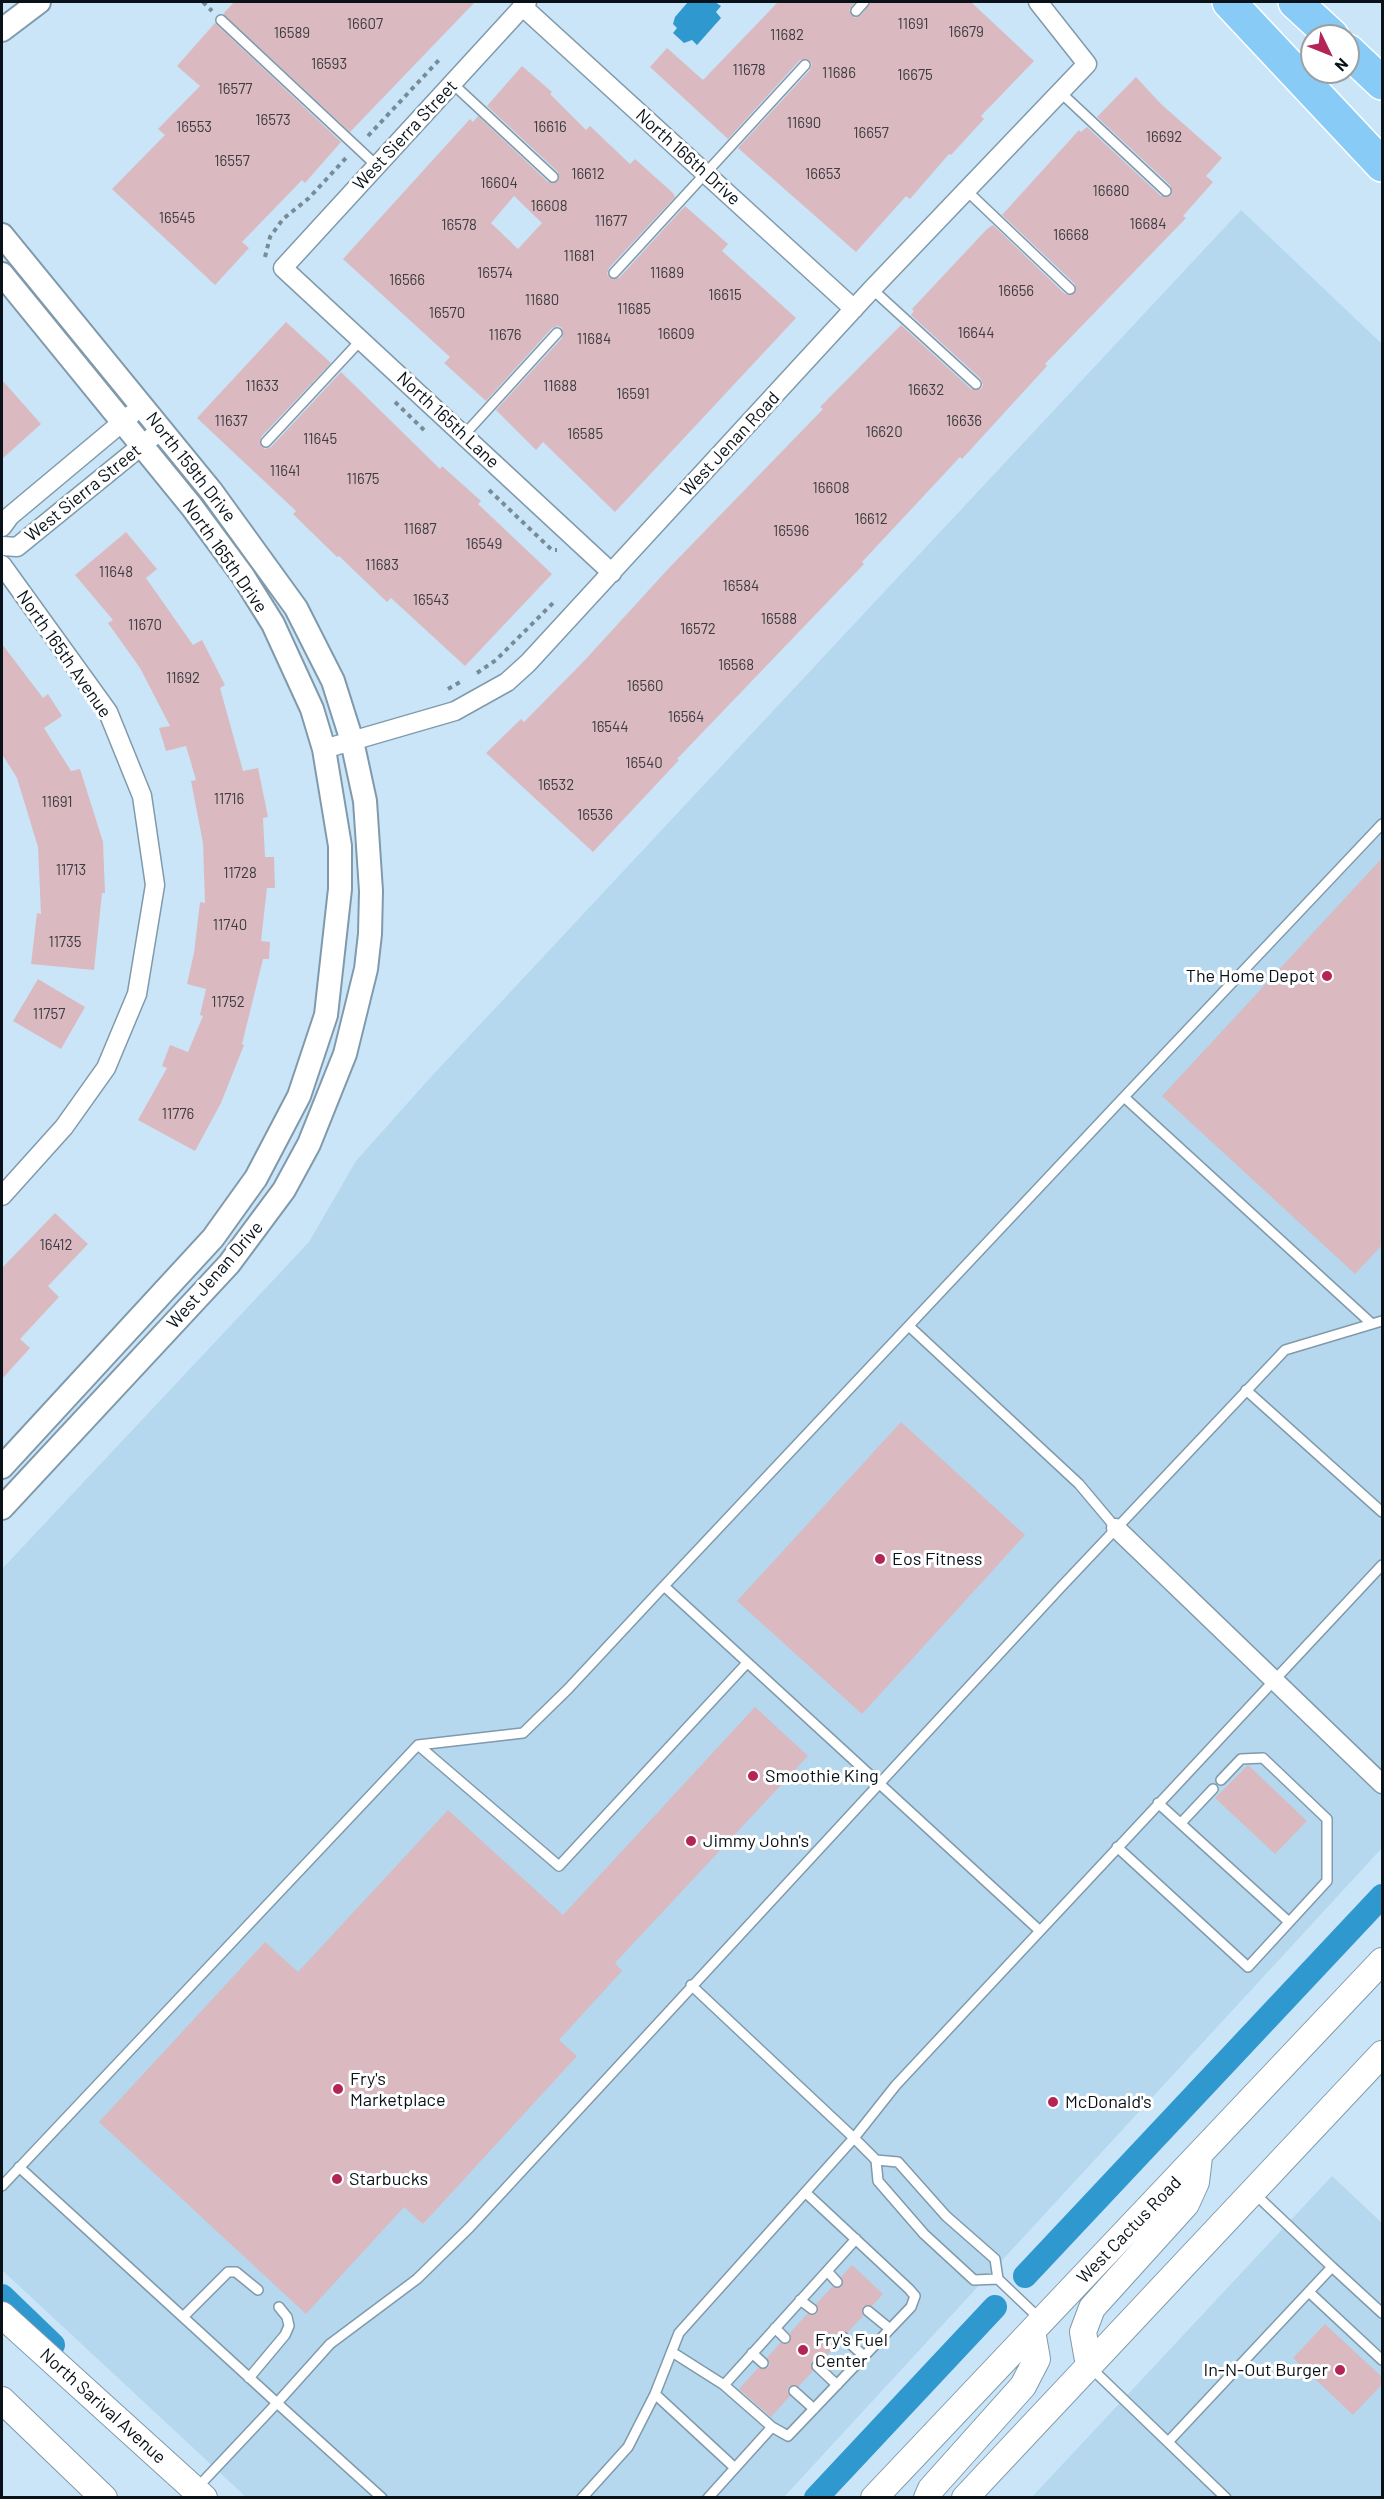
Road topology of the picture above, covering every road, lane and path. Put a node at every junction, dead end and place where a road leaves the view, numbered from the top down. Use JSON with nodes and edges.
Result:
{"nodes":[{"id":1,"x":39,"y":2,"type":"edge"},
{"id":2,"x":864,"y":2,"type":"edge"},
{"id":3,"x":1038,"y":2,"type":"edge"},
{"id":4,"x":1229,"y":2,"type":"edge"},
{"id":5,"x":1295,"y":2,"type":"edge"},
{"id":6,"x":524,"y":4,"type":"edge"},
{"id":7,"x":856,"y":10,"type":"dead end"},
{"id":8,"x":221,"y":20,"type":"dead end"},
{"id":9,"x":1319,"y":24,"type":"edge"},
{"id":10,"x":2,"y":30,"type":"edge"},
{"id":11,"x":1360,"y":62,"type":"edge"},
{"id":12,"x":805,"y":64,"type":"dead end"},
{"id":13,"x":1383,"y":83,"type":"edge"},
{"id":14,"x":453,"y":84,"type":"junction"},
{"id":15,"x":1059,"y":91,"type":"junction"},
{"id":16,"x":1383,"y":165,"type":"edge"},
{"id":17,"x":377,"y":166,"type":"junction"},
{"id":18,"x":706,"y":173,"type":"junction"},
{"id":19,"x":553,"y":177,"type":"dead end"},
{"id":20,"x":966,"y":190,"type":"junction"},
{"id":21,"x":1166,"y":191,"type":"dead end"},
{"id":22,"x":2,"y":235,"type":"edge"},
{"id":23,"x":283,"y":268,"type":"joint"},
{"id":24,"x":614,"y":273,"type":"dead end"},
{"id":25,"x":2,"y":274,"type":"edge"},
{"id":26,"x":1070,"y":289,"type":"dead end"},
{"id":27,"x":872,"y":290,"type":"junction"},
{"id":28,"x":854,"y":309,"type":"junction"},
{"id":29,"x":557,"y":333,"type":"dead end"},
{"id":30,"x":361,"y":340,"type":"junction"},
{"id":31,"x":976,"y":384,"type":"dead end"},
{"id":32,"x":142,"y":405,"type":"junction"},
{"id":33,"x":122,"y":422,"type":"junction"},
{"id":34,"x":162,"y":429,"type":"junction"},
{"id":35,"x":464,"y":435,"type":"junction"},
{"id":36,"x":266,"y":442,"type":"dead end"},
{"id":37,"x":141,"y":446,"type":"junction"},
{"id":38,"x":2,"y":527,"type":"edge"},
{"id":39,"x":240,"y":529,"type":"joint"},
{"id":40,"x":2,"y":546,"type":"edge"},
{"id":41,"x":2,"y":565,"type":"edge"},
{"id":42,"x":612,"y":573,"type":"junction"},
{"id":43,"x":352,"y":741,"type":"junction"},
{"id":44,"x":324,"y":749,"type":"junction"},
{"id":45,"x":1383,"y":824,"type":"edge"},
{"id":46,"x":340,"y":889,"type":"joint"},
{"id":47,"x":370,"y":891,"type":"joint"},
{"id":48,"x":1124,"y":1097,"type":"junction"},
{"id":49,"x":2,"y":1196,"type":"edge"},
{"id":50,"x":1383,"y":1321,"type":"edge"},
{"id":51,"x":1372,"y":1324,"type":"junction"},
{"id":52,"x":910,"y":1327,"type":"junction"},
{"id":53,"x":1246,"y":1390,"type":"junction"},
{"id":54,"x":2,"y":1467,"type":"edge"},
{"id":55,"x":2,"y":1508,"type":"edge"},
{"id":56,"x":1383,"y":1512,"type":"edge"},
{"id":57,"x":1116,"y":1528,"type":"junction"},
{"id":58,"x":1383,"y":1565,"type":"edge"},
{"id":59,"x":664,"y":1586,"type":"junction"},
{"id":60,"x":747,"y":1663,"type":"junction"},
{"id":61,"x":1274,"y":1680,"type":"junction"},
{"id":62,"x":418,"y":1745,"type":"junction"},
{"id":63,"x":1221,"y":1780,"type":"dead end"},
{"id":64,"x":1383,"y":1784,"type":"edge"},
{"id":65,"x":878,"y":1785,"type":"junction"},
{"id":66,"x":1213,"y":1789,"type":"dead end"},
{"id":67,"x":1158,"y":1803,"type":"junction"},
{"id":68,"x":1181,"y":1823,"type":"junction"},
{"id":69,"x":1117,"y":1847,"type":"junction"},
{"id":70,"x":1289,"y":1922,"type":"junction"},
{"id":71,"x":1040,"y":1931,"type":"junction"},
{"id":72,"x":1383,"y":1961,"type":"edge"},
{"id":73,"x":691,"y":1985,"type":"junction"},
{"id":74,"x":1383,"y":2054,"type":"edge"},
{"id":75,"x":854,"y":2138,"type":"junction"},
{"id":76,"x":1199,"y":2157,"type":"junction"},
{"id":77,"x":876,"y":2160,"type":"junction"},
{"id":78,"x":19,"y":2167,"type":"junction"},
{"id":79,"x":2,"y":2186,"type":"edge"},
{"id":80,"x":1252,"y":2191,"type":"junction"},
{"id":81,"x":806,"y":2193,"type":"junction"},
{"id":82,"x":856,"y":2239,"type":"junction"},
{"id":83,"x":1332,"y":2267,"type":"junction"},
{"id":84,"x":826,"y":2271,"type":"junction"},
{"id":85,"x":998,"y":2279,"type":"junction"},
{"id":86,"x":837,"y":2282,"type":"dead end"},
{"id":87,"x":258,"y":2290,"type":"dead end"},
{"id":88,"x":1309,"y":2292,"type":"junction"},
{"id":89,"x":800,"y":2300,"type":"junction"},
{"id":90,"x":279,"y":2307,"type":"dead end"},
{"id":91,"x":812,"y":2309,"type":"dead end"},
{"id":92,"x":868,"y":2311,"type":"dead end"},
{"id":93,"x":1383,"y":2313,"type":"edge"},
{"id":94,"x":2,"y":2315,"type":"edge"},
{"id":95,"x":183,"y":2317,"type":"junction"},
{"id":96,"x":1037,"y":2326,"type":"junction"},
{"id":97,"x":775,"y":2328,"type":"junction"},
{"id":98,"x":890,"y":2329,"type":"junction"},
{"id":99,"x":843,"y":2337,"type":"dead end"},
{"id":100,"x":785,"y":2338,"type":"dead end"},
{"id":101,"x":672,"y":2352,"type":"junction"},
{"id":102,"x":752,"y":2353,"type":"junction"},
{"id":103,"x":864,"y":2356,"type":"junction"},
{"id":104,"x":1383,"y":2360,"type":"edge"},
{"id":105,"x":763,"y":2362,"type":"dead end"},
{"id":106,"x":817,"y":2366,"type":"dead end"},
{"id":107,"x":1089,"y":2366,"type":"junction"},
{"id":108,"x":249,"y":2378,"type":"junction"},
{"id":109,"x":724,"y":2385,"type":"junction"},
{"id":110,"x":837,"y":2385,"type":"junction"},
{"id":111,"x":795,"y":2391,"type":"dead end"},
{"id":112,"x":655,"y":2394,"type":"junction"},
{"id":113,"x":2,"y":2400,"type":"edge"},
{"id":114,"x":277,"y":2403,"type":"junction"},
{"id":115,"x":814,"y":2409,"type":"junction"},
{"id":116,"x":772,"y":2427,"type":"junction"},
{"id":117,"x":1168,"y":2442,"type":"junction"},
{"id":118,"x":735,"y":2468,"type":"junction"},
{"id":119,"x":200,"y":2494,"type":"edge"},
{"id":120,"x":104,"y":2498,"type":"edge"},
{"id":121,"x":382,"y":2498,"type":"edge"},
{"id":122,"x":582,"y":2498,"type":"edge"},
{"id":123,"x":708,"y":2498,"type":"edge"},
{"id":124,"x":874,"y":2498,"type":"edge"},
{"id":125,"x":927,"y":2498,"type":"edge"},
{"id":126,"x":965,"y":2498,"type":"edge"},
{"id":127,"x":1226,"y":2498,"type":"edge"}],
"edges":[{"from":1,"to":10,"type":"street"},
{"from":2,"to":7,"type":"lane"},
{"from":3,"to":15,"type":"street","name":"West Jenan Road"},
{"from":4,"to":16,"type":"highway"},
{"from":5,"to":9,"type":"highway"},
{"from":6,"to":14,"type":"street","name":"West Sierra Street"},
{"from":6,"to":18,"type":"street","name":"North 166th Drive"},
{"from":8,"to":17,"type":"lane"},
{"from":11,"to":13,"type":"highway"},
{"from":12,"to":18,"type":"lane"},
{"from":14,"to":17,"type":"street","name":"West Sierra Street"},
{"from":14,"to":19,"type":"lane"},
{"from":15,"to":20,"type":"street","name":"West Jenan Road"},
{"from":15,"to":21,"type":"lane"},
{"from":17,"to":23,"type":"street","name":"West Sierra Street"},
{"from":18,"to":24,"type":"lane"},
{"from":18,"to":28,"type":"street","name":"North 166th Drive"},
{"from":20,"to":26,"type":"lane"},
{"from":20,"to":27,"type":"street","name":"West Jenan Road"},
{"from":22,"to":32,"type":"street"},
{"from":23,"to":30,"type":"street","name":"North 165th Lane"},
{"from":25,"to":33,"type":"street","name":"North 165th Drive"},
{"from":27,"to":28,"type":"street","name":"West Jenan Road"},
{"from":27,"to":31,"type":"lane"},
{"from":28,"to":42,"type":"street","name":"West Jenan Road"},
{"from":29,"to":35,"type":"lane"},
{"from":30,"to":35,"type":"street","name":"North 165th Lane"},
{"from":30,"to":36,"type":"lane"},
{"from":32,"to":33,"type":"street","name":"West Sierra Street"},
{"from":32,"to":34,"type":"street","name":"North 159th Drive"},
{"from":33,"to":37,"type":"street","name":"North 165th Drive"},
{"from":33,"to":38,"type":"street","name":"West Sierra Street"},
{"from":34,"to":37,"type":"street","name":"West Sierra Street"},
{"from":34,"to":39,"type":"street","name":"North 159th Drive"},
{"from":35,"to":42,"type":"street","name":"North 165th Lane"},
{"from":37,"to":40,"type":"street","name":"West Sierra Street"},
{"from":37,"to":44,"type":"street","name":"North 165th Drive"},
{"from":39,"to":43,"type":"street","name":"North 165th Drive"},
{"from":41,"to":49,"type":"street","name":"North 165th Avenue"},
{"from":42,"to":43,"type":"street","name":"West Jenan Road"},
{"from":43,"to":44,"type":"street","name":"West Jenan Road"},
{"from":43,"to":47,"type":"street","name":"North 165th Drive"},
{"from":44,"to":46,"type":"street","name":"North 165th Drive"},
{"from":45,"to":48,"type":"lane"},
{"from":46,"to":54,"type":"street","name":"West Jenan Drive"},
{"from":47,"to":55,"type":"street","name":"West Jenan Drive"},
{"from":48,"to":51,"type":"lane"},
{"from":48,"to":52,"type":"lane"},
{"from":50,"to":51,"type":"lane"},
{"from":51,"to":53,"type":"lane"},
{"from":52,"to":57,"type":"lane"},
{"from":52,"to":59,"type":"lane"},
{"from":53,"to":56,"type":"lane"},
{"from":53,"to":57,"type":"lane"},
{"from":57,"to":61,"type":"street"},
{"from":57,"to":65,"type":"lane"},
{"from":58,"to":61,"type":"lane"},
{"from":59,"to":60,"type":"lane"},
{"from":59,"to":62,"type":"lane"},
{"from":60,"to":62,"type":"lane"},
{"from":60,"to":65,"type":"lane"},
{"from":61,"to":64,"type":"street"},
{"from":61,"to":67,"type":"lane"},
{"from":62,"to":78,"type":"lane"},
{"from":63,"to":70,"type":"lane"},
{"from":65,"to":71,"type":"lane"},
{"from":65,"to":73,"type":"lane"},
{"from":66,"to":68,"type":"lane"},
{"from":67,"to":68,"type":"lane"},
{"from":67,"to":69,"type":"lane"},
{"from":68,"to":70,"type":"lane"},
{"from":69,"to":70,"type":"lane"},
{"from":69,"to":71,"type":"lane"},
{"from":71,"to":75,"type":"lane"},
{"from":72,"to":76,"type":"main road","name":"West Cactus Road"},
{"from":73,"to":75,"type":"lane"},
{"from":73,"to":114,"type":"lane"},
{"from":74,"to":80,"type":"main road"},
{"from":75,"to":77,"type":"lane"},
{"from":75,"to":81,"type":"lane"},
{"from":76,"to":96,"type":"main road","name":"West Cactus Road"},
{"from":76,"to":107,"type":"main road"},
{"from":77,"to":85,"type":"lane"},
{"from":77,"to":85,"type":"lane"},
{"from":78,"to":79,"type":"lane"},
{"from":78,"to":95,"type":"lane"},
{"from":80,"to":83,"type":"lane"},
{"from":80,"to":107,"type":"main road"},
{"from":81,"to":82,"type":"lane"},
{"from":81,"to":101,"type":"lane"},
{"from":82,"to":84,"type":"lane"},
{"from":82,"to":98,"type":"lane"},
{"from":83,"to":88,"type":"lane"},
{"from":83,"to":93,"type":"lane"},
{"from":84,"to":86,"type":"lane"},
{"from":84,"to":89,"type":"lane"},
{"from":85,"to":96,"type":"lane"},
{"from":87,"to":95,"type":"lane"},
{"from":88,"to":104,"type":"lane"},
{"from":88,"to":117,"type":"lane"},
{"from":89,"to":91,"type":"lane"},
{"from":89,"to":97,"type":"lane"},
{"from":90,"to":108,"type":"lane"},
{"from":92,"to":98,"type":"lane"},
{"from":94,"to":119,"type":"main road","name":"North Sarival Avenue"},
{"from":95,"to":108,"type":"lane"},
{"from":96,"to":124,"type":"main road","name":"West Cactus Road"},
{"from":96,"to":125,"type":"main road"},
{"from":97,"to":100,"type":"lane"},
{"from":97,"to":102,"type":"lane"},
{"from":98,"to":103,"type":"lane"},
{"from":99,"to":103,"type":"lane"},
{"from":101,"to":109,"type":"lane"},
{"from":101,"to":112,"type":"lane"},
{"from":102,"to":105,"type":"lane"},
{"from":102,"to":109,"type":"lane"},
{"from":103,"to":110,"type":"lane"},
{"from":106,"to":110,"type":"lane"},
{"from":107,"to":117,"type":"lane"},
{"from":107,"to":126,"type":"main road"},
{"from":108,"to":114,"type":"lane"},
{"from":109,"to":116,"type":"lane"},
{"from":110,"to":115,"type":"lane"},
{"from":111,"to":115,"type":"lane"},
{"from":112,"to":118,"type":"lane"},
{"from":112,"to":122,"type":"lane"},
{"from":113,"to":120,"type":"main road"},
{"from":114,"to":119,"type":"lane"},
{"from":114,"to":121,"type":"lane"},
{"from":115,"to":116,"type":"lane"},
{"from":116,"to":118,"type":"lane"},
{"from":117,"to":127,"type":"lane"},
{"from":118,"to":123,"type":"lane"}]}
